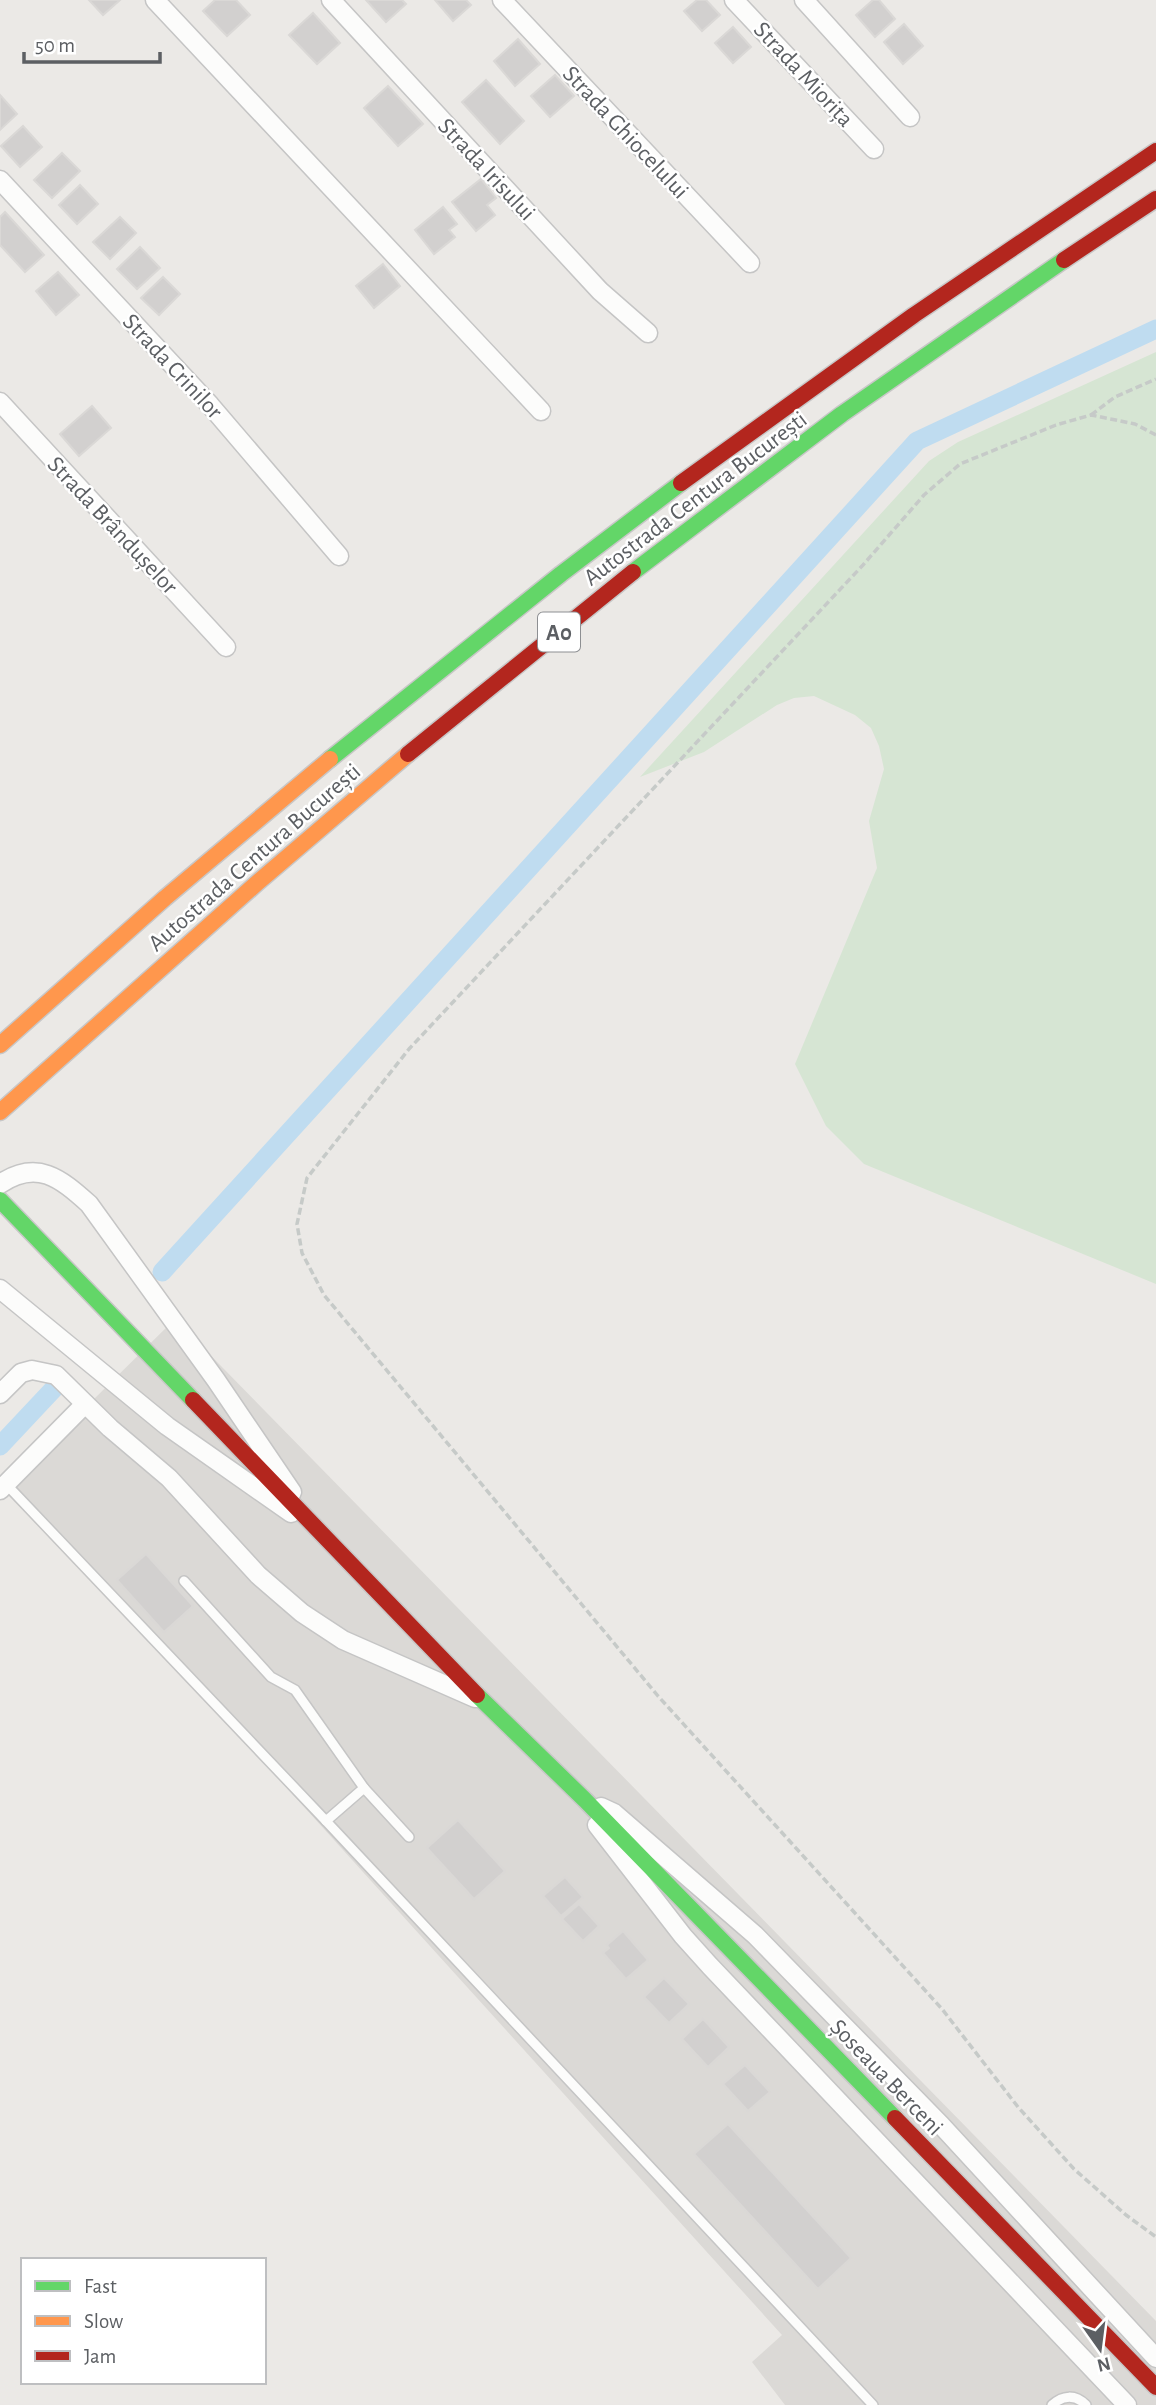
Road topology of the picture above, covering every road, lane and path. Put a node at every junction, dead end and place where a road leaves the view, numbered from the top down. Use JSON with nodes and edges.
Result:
{"nodes":[{"id":1,"x":155,"y":0,"type":"edge"},
{"id":2,"x":331,"y":0,"type":"edge"},
{"id":3,"x":502,"y":0,"type":"edge"},
{"id":4,"x":734,"y":0,"type":"edge"},
{"id":5,"x":804,"y":0,"type":"edge"},
{"id":6,"x":910,"y":117,"type":"dead end"},
{"id":7,"x":874,"y":149,"type":"dead end"},
{"id":8,"x":1156,"y":151,"type":"edge"},
{"id":9,"x":0,"y":180,"type":"edge"},
{"id":10,"x":1156,"y":199,"type":"edge"},
{"id":11,"x":750,"y":263,"type":"dead end"},
{"id":12,"x":648,"y":333,"type":"dead end"},
{"id":13,"x":1156,"y":379,"type":"edge"},
{"id":14,"x":0,"y":402,"type":"edge"},
{"id":15,"x":541,"y":411,"type":"dead end"},
{"id":16,"x":1091,"y":415,"type":"junction"},
{"id":17,"x":1156,"y":435,"type":"edge"},
{"id":18,"x":340,"y":556,"type":"dead end"},
{"id":19,"x":226,"y":647,"type":"dead end"},
{"id":20,"x":0,"y":1045,"type":"edge"},
{"id":21,"x":0,"y":1112,"type":"edge"},
{"id":22,"x":0,"y":1184,"type":"edge"},
{"id":23,"x":0,"y":1200,"type":"edge"},
{"id":24,"x":0,"y":1289,"type":"edge"},
{"id":25,"x":0,"y":1394,"type":"edge"},
{"id":26,"x":85,"y":1404,"type":"junction"},
{"id":27,"x":3,"y":1487,"type":"edge"},
{"id":28,"x":322,"y":1535,"type":"junction"},
{"id":29,"x":184,"y":1581,"type":"dead end"},
{"id":30,"x":482,"y":1700,"type":"junction"},
{"id":31,"x":364,"y":1788,"type":"junction"},
{"id":32,"x":585,"y":1800,"type":"junction"},
{"id":33,"x":326,"y":1821,"type":"junction"},
{"id":34,"x":409,"y":1837,"type":"dead end"},
{"id":35,"x":1156,"y":2237,"type":"edge"},
{"id":36,"x":1156,"y":2358,"type":"edge"},
{"id":37,"x":1156,"y":2387,"type":"edge"},
{"id":38,"x":873,"y":2405,"type":"edge"},
{"id":39,"x":1052,"y":2405,"type":"edge"},
{"id":40,"x":1086,"y":2405,"type":"edge"},
{"id":41,"x":1127,"y":2405,"type":"edge"}],
"edges":[{"from":1,"to":15,"type":"street"},
{"from":2,"to":12,"type":"street","name":"Strada Irisului"},
{"from":3,"to":11,"type":"street","name":"Strada Ghiocelului"},
{"from":4,"to":7,"type":"street","name":"Strada Miorița"},
{"from":5,"to":6,"type":"street","name":"Strada Miorița"},
{"from":8,"to":20,"type":"main road","name":"Autostrada Centura București","number":"A0"},
{"from":9,"to":18,"type":"street","name":"Strada Crinilor"},
{"from":10,"to":21,"type":"main road","name":"Autostrada Centura București","number":"A0"},
{"from":13,"to":16,"type":"path"},
{"from":14,"to":19,"type":"street","name":"Strada Brândușelor"},
{"from":16,"to":17,"type":"path"},
{"from":16,"to":35,"type":"path"},
{"from":22,"to":28,"type":"street"},
{"from":23,"to":28,"type":"main road","name":"Șoseaua Berceni"},
{"from":24,"to":28,"type":"street"},
{"from":25,"to":26,"type":"street"},
{"from":26,"to":27,"type":"street"},
{"from":26,"to":30,"type":"street"},
{"from":27,"to":33,"type":"lane"},
{"from":28,"to":30,"type":"main road","name":"Șoseaua Berceni"},
{"from":29,"to":31,"type":"lane"},
{"from":30,"to":32,"type":"main road","name":"Șoseaua Berceni"},
{"from":31,"to":33,"type":"lane"},
{"from":31,"to":34,"type":"lane"},
{"from":32,"to":36,"type":"street"},
{"from":32,"to":37,"type":"main road","name":"Șoseaua Berceni"},
{"from":32,"to":41,"type":"street"},
{"from":33,"to":38,"type":"lane"},
{"from":39,"to":40,"type":"lane"}]}
